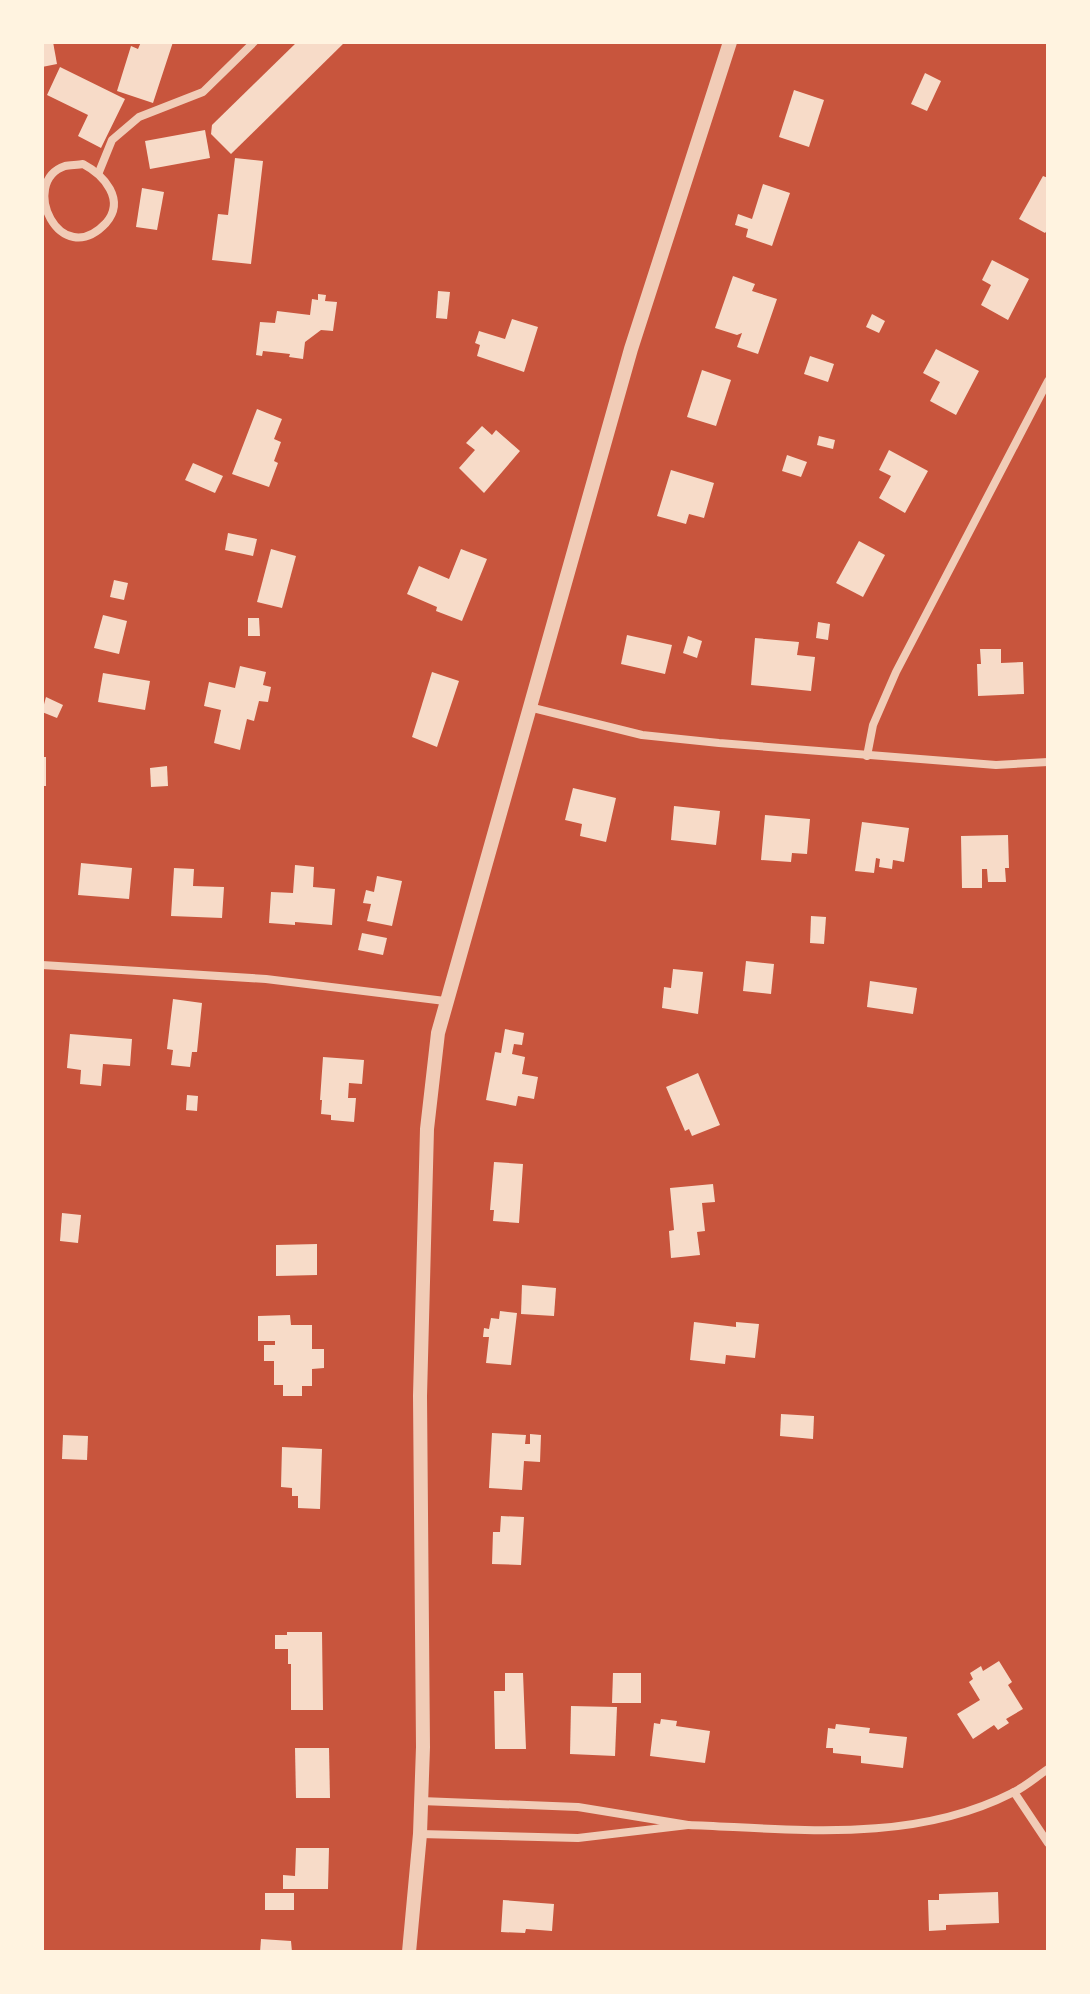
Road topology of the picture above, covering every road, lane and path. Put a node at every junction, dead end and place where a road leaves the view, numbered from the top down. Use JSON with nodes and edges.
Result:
{"nodes":[{"id":1,"x":254,"y":42,"type":"edge"},
{"id":2,"x":730,"y":42,"type":"edge"},
{"id":3,"x":99,"y":172,"type":"junction"},
{"id":4,"x":1048,"y":381,"type":"edge"},
{"id":5,"x":529,"y":707,"type":"junction"},
{"id":6,"x":867,"y":756,"type":"junction"},
{"id":7,"x":1048,"y":762,"type":"edge"},
{"id":8,"x":42,"y":965,"type":"edge"},
{"id":9,"x":445,"y":1001,"type":"junction"},
{"id":10,"x":1048,"y":1769,"type":"edge"},
{"id":11,"x":1014,"y":1792,"type":"junction"},
{"id":12,"x":421,"y":1801,"type":"junction"},
{"id":13,"x":688,"y":1825,"type":"junction"},
{"id":14,"x":420,"y":1834,"type":"junction"},
{"id":15,"x":1048,"y":1843,"type":"edge"},
{"id":16,"x":409,"y":1952,"type":"edge"}],
"edges":[{"from":1,"to":3,"type":"street"},
{"from":2,"to":5,"type":"street"},
{"from":3,"to":3,"type":"street"},
{"from":4,"to":6,"type":"street"},
{"from":5,"to":6,"type":"street"},
{"from":5,"to":9,"type":"street"},
{"from":6,"to":7,"type":"street"},
{"from":8,"to":9,"type":"street"},
{"from":9,"to":12,"type":"street"},
{"from":10,"to":11,"type":"street"},
{"from":11,"to":13,"type":"street"},
{"from":11,"to":15,"type":"street"},
{"from":12,"to":13,"type":"street"},
{"from":12,"to":14,"type":"street"},
{"from":13,"to":14,"type":"street"},
{"from":14,"to":16,"type":"street"}]}
